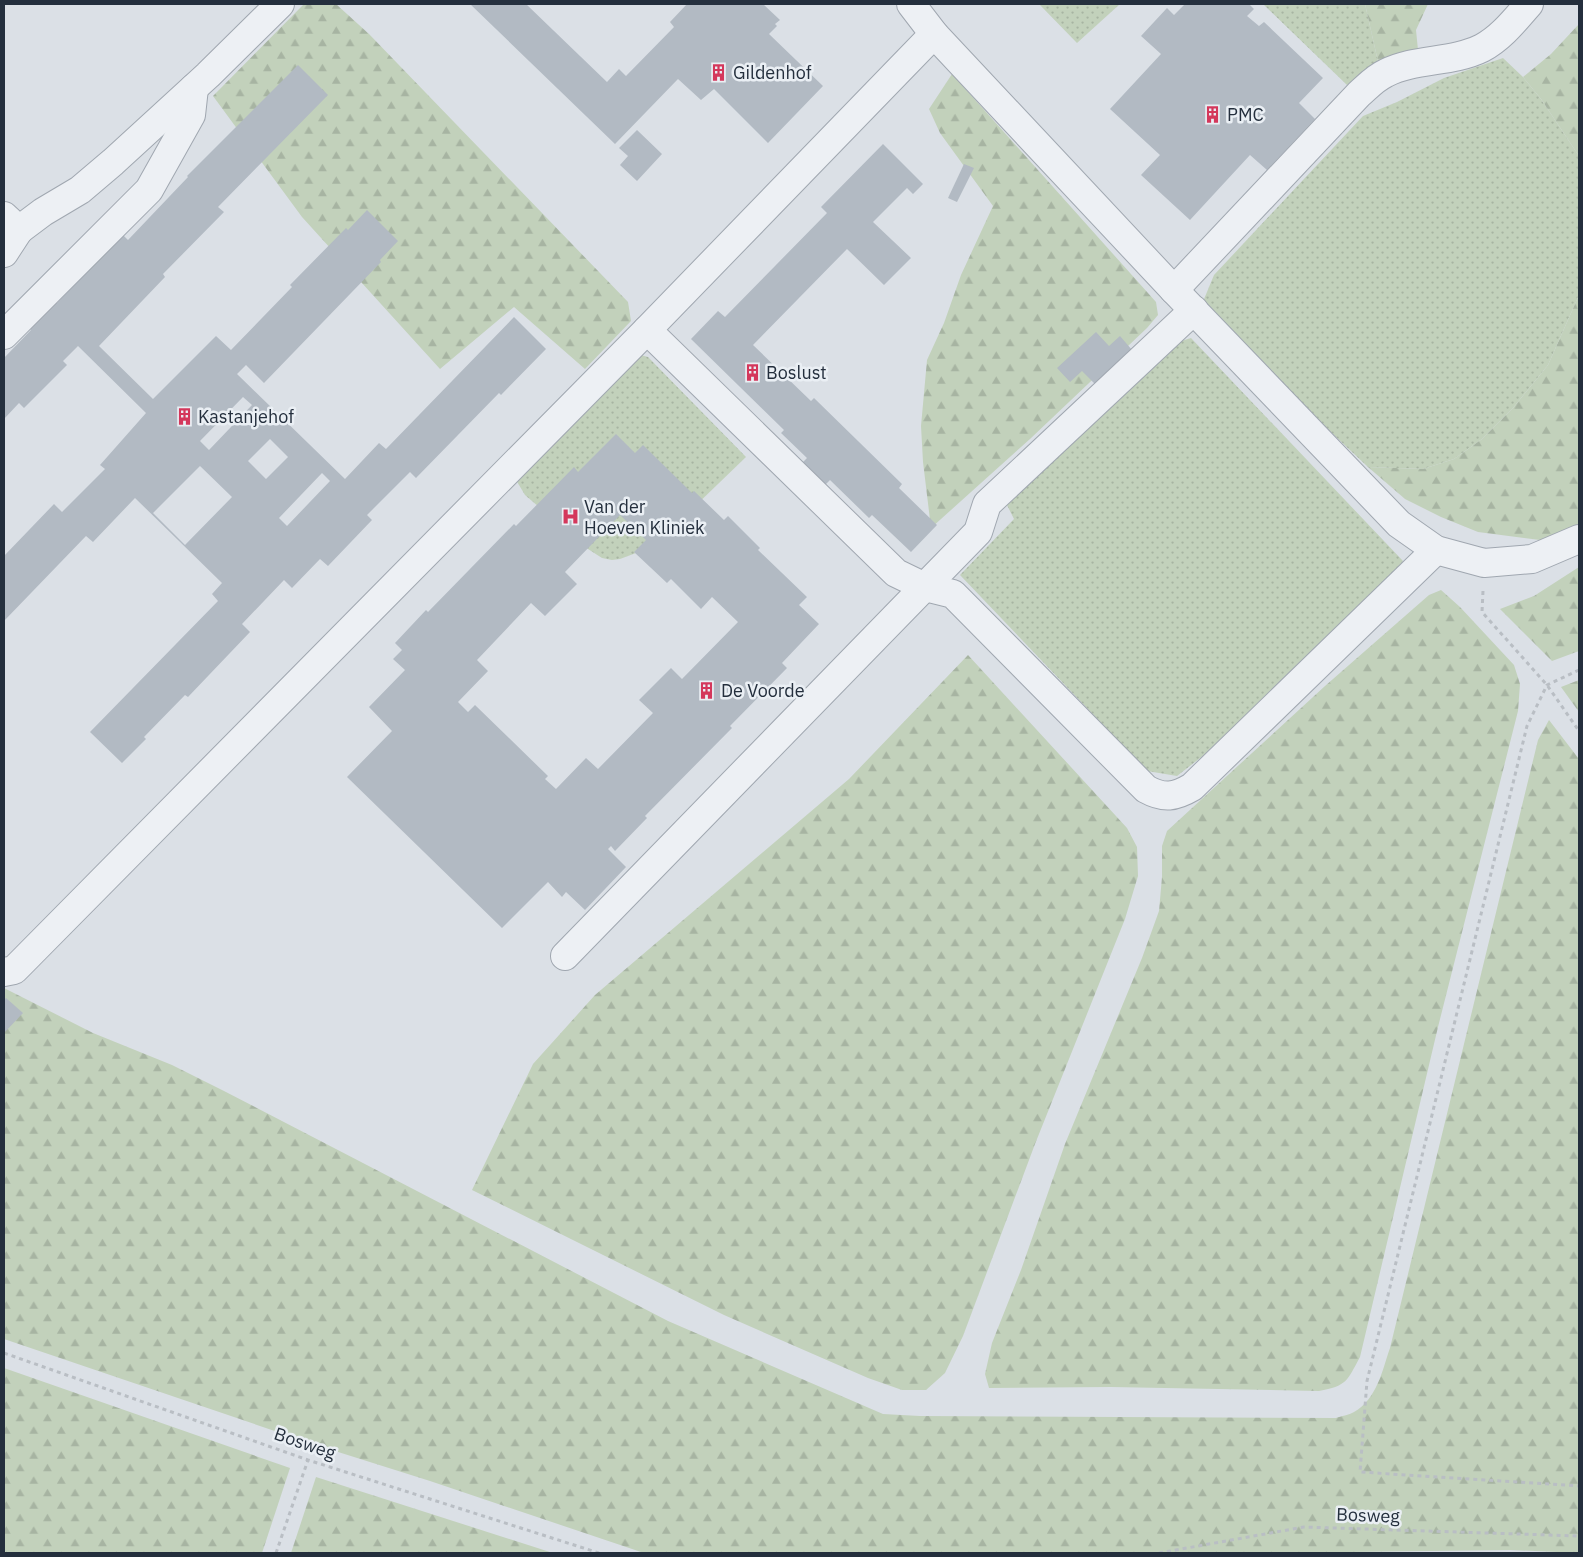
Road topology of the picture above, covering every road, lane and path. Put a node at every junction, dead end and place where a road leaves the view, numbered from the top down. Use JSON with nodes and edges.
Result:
{"nodes":[{"id":1,"x":280,"y":4,"type":"edge"},
{"id":2,"x":911,"y":4,"type":"edge"},
{"id":3,"x":1529,"y":4,"type":"edge"},
{"id":4,"x":934,"y":34,"type":"junction"},
{"id":5,"x":194,"y":88,"type":"junction"},
{"id":6,"x":11,"y":223,"type":"edge"},
{"id":7,"x":4,"y":253,"type":"edge"},
{"id":8,"x":1174,"y":290,"type":"junction"},
{"id":9,"x":1194,"y":310,"type":"junction"},
{"id":10,"x":647,"y":330,"type":"junction"},
{"id":11,"x":4,"y":335,"type":"edge"},
{"id":12,"x":1579,"y":539,"type":"edge"},
{"id":13,"x":1436,"y":550,"type":"junction"},
{"id":14,"x":1484,"y":563,"type":"junction"},
{"id":15,"x":924,"y":587,"type":"junction"},
{"id":16,"x":1579,"y":670,"type":"edge"},
{"id":17,"x":1547,"y":685,"type":"junction"},
{"id":18,"x":1579,"y":731,"type":"edge"},
{"id":19,"x":565,"y":956,"type":"dead end"},
{"id":20,"x":4,"y":972,"type":"edge"},
{"id":21,"x":4,"y":1353,"type":"edge"},
{"id":22,"x":308,"y":1460,"type":"junction"},
{"id":23,"x":1579,"y":1486,"type":"edge"},
{"id":24,"x":1579,"y":1536,"type":"edge"},
{"id":25,"x":276,"y":1553,"type":"edge"},
{"id":26,"x":599,"y":1553,"type":"edge"},
{"id":27,"x":1158,"y":1553,"type":"edge"}],
"edges":[{"from":1,"to":5,"type":"street"},
{"from":2,"to":4,"type":"street"},
{"from":3,"to":8,"type":"street"},
{"from":4,"to":8,"type":"street"},
{"from":4,"to":10,"type":"street"},
{"from":5,"to":6,"type":"street"},
{"from":5,"to":11,"type":"street"},
{"from":6,"to":7,"type":"street"},
{"from":8,"to":9,"type":"street"},
{"from":9,"to":13,"type":"street"},
{"from":9,"to":15,"type":"street"},
{"from":10,"to":15,"type":"street"},
{"from":10,"to":20,"type":"street"},
{"from":12,"to":14,"type":"street"},
{"from":13,"to":14,"type":"street"},
{"from":13,"to":15,"type":"street"},
{"from":14,"to":17,"type":"path"},
{"from":15,"to":19,"type":"street"},
{"from":16,"to":17,"type":"path"},
{"from":17,"to":18,"type":"path"},
{"from":17,"to":23,"type":"path"},
{"from":21,"to":22,"type":"path","name":"Bosweg"},
{"from":22,"to":25,"type":"path"},
{"from":22,"to":26,"type":"path","name":"Bosweg"},
{"from":24,"to":27,"type":"path","name":"Bosweg"}]}
